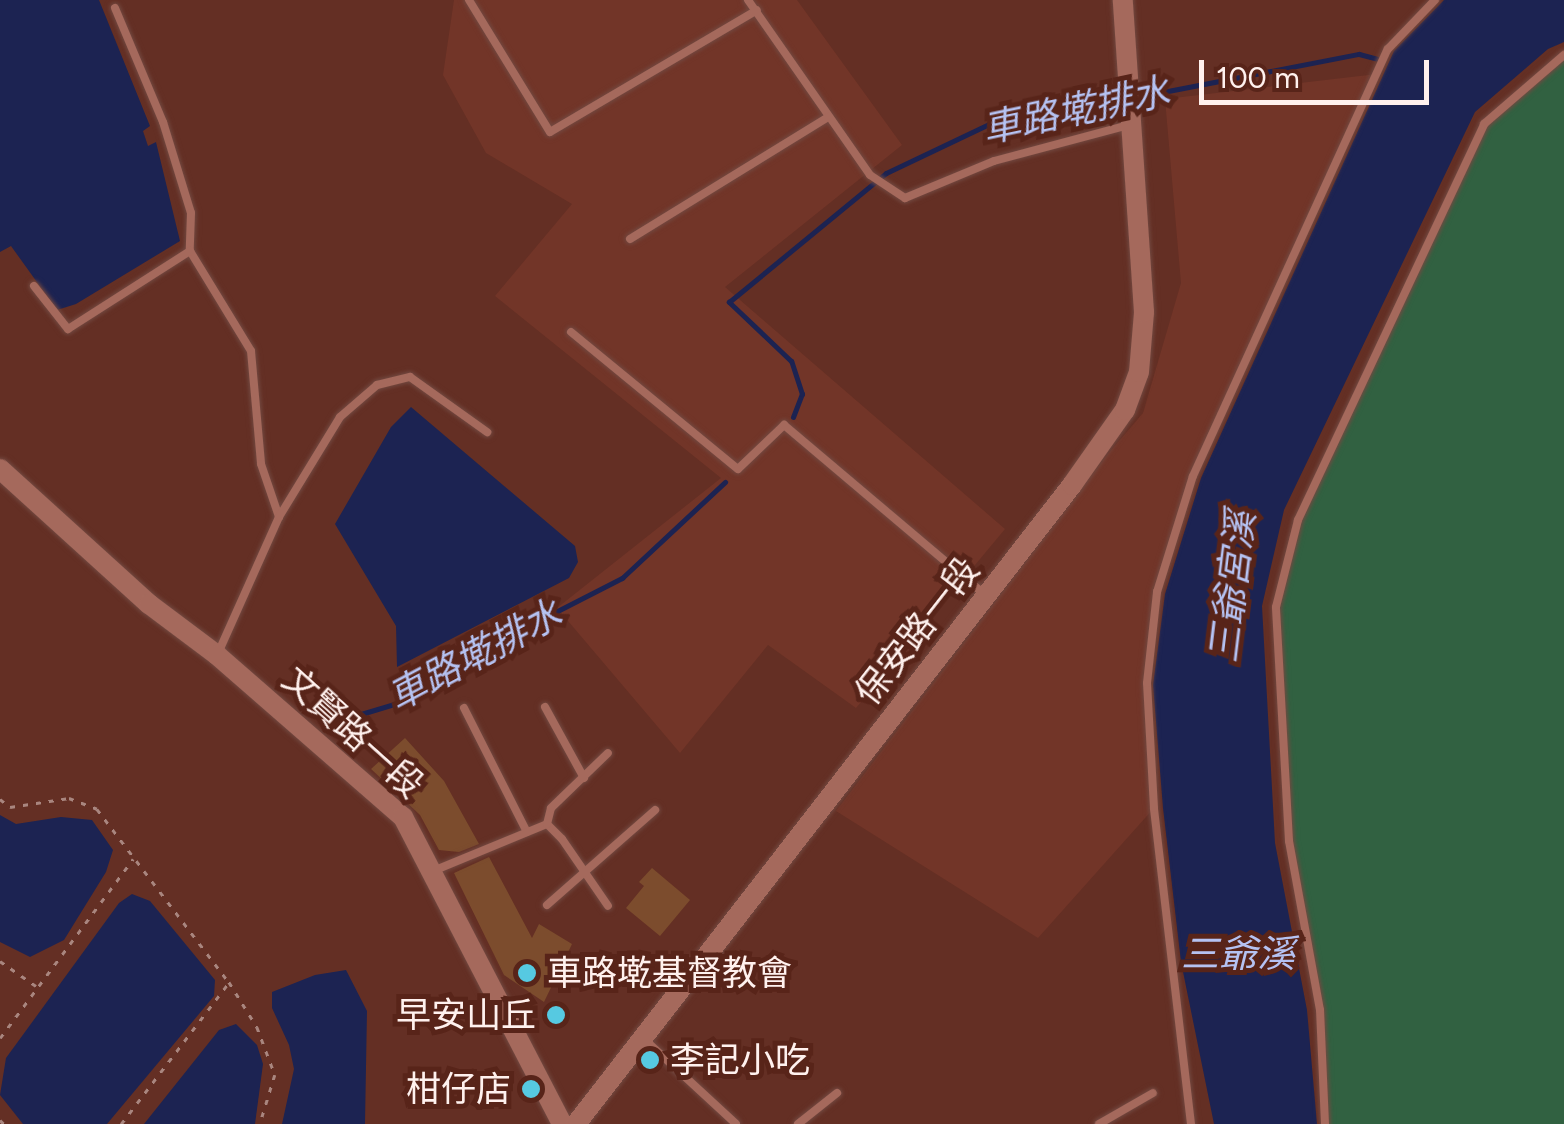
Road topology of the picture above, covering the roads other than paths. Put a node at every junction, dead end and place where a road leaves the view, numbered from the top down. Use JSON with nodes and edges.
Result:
{"nodes":[{"id":1,"x":468,"y":0,"type":"edge"},
{"id":2,"x":748,"y":0,"type":"edge"},
{"id":3,"x":1122,"y":0,"type":"edge"},
{"id":4,"x":1434,"y":0,"type":"edge"},
{"id":5,"x":115,"y":8,"type":"dead end"},
{"id":6,"x":757,"y":10,"type":"junction"},
{"id":7,"x":1564,"y":55,"type":"edge"},
{"id":8,"x":828,"y":117,"type":"junction"},
{"id":9,"x":1129,"y":122,"type":"junction"},
{"id":10,"x":630,"y":239,"type":"dead end"},
{"id":11,"x":190,"y":252,"type":"junction"},
{"id":12,"x":34,"y":286,"type":"dead end"},
{"id":13,"x":570,"y":332,"type":"dead end"},
{"id":14,"x":487,"y":432,"type":"dead end"},
{"id":15,"x":0,"y":469,"type":"edge"},
{"id":16,"x":280,"y":517,"type":"junction"},
{"id":17,"x":986,"y":596,"type":"junction"},
{"id":18,"x":217,"y":655,"type":"junction"},
{"id":19,"x":545,"y":707,"type":"dead end"},
{"id":20,"x":464,"y":708,"type":"dead end"},
{"id":21,"x":608,"y":753,"type":"dead end"},
{"id":22,"x":584,"y":778,"type":"junction"},
{"id":23,"x":655,"y":810,"type":"dead end"},
{"id":24,"x":547,"y":824,"type":"junction"},
{"id":25,"x":527,"y":832,"type":"junction"},
{"id":26,"x":433,"y":871,"type":"junction"},
{"id":27,"x":587,"y":875,"type":"junction"},
{"id":28,"x":548,"y":905,"type":"dead end"},
{"id":29,"x":608,"y":906,"type":"dead end"},
{"id":30,"x":642,"y":1037,"type":"junction"},
{"id":31,"x":837,"y":1093,"type":"dead end"},
{"id":32,"x":1154,"y":1093,"type":"dead end"},
{"id":33,"x":562,"y":1124,"type":"edge"},
{"id":34,"x":576,"y":1124,"type":"edge"},
{"id":35,"x":736,"y":1124,"type":"edge"},
{"id":36,"x":798,"y":1124,"type":"edge"},
{"id":37,"x":1099,"y":1124,"type":"edge"},
{"id":38,"x":1192,"y":1124,"type":"edge"},
{"id":39,"x":1326,"y":1124,"type":"edge"}],
"edges":[{"from":1,"to":6,"type":"lane"},
{"from":2,"to":6,"type":"lane"},
{"from":3,"to":9,"type":"street","name":"保安路一段"},
{"from":4,"to":38,"type":"lane"},
{"from":5,"to":11,"type":"lane"},
{"from":6,"to":8,"type":"lane"},
{"from":7,"to":39,"type":"lane"},
{"from":8,"to":9,"type":"lane"},
{"from":8,"to":10,"type":"lane"},
{"from":9,"to":17,"type":"street","name":"保安路一段"},
{"from":11,"to":12,"type":"lane"},
{"from":11,"to":16,"type":"lane"},
{"from":13,"to":17,"type":"lane"},
{"from":14,"to":16,"type":"lane"},
{"from":15,"to":18,"type":"street","name":"文賢路一段"},
{"from":16,"to":18,"type":"lane"},
{"from":17,"to":30,"type":"street","name":"保安路一段"},
{"from":18,"to":26,"type":"street","name":"文賢路一段"},
{"from":19,"to":22,"type":"lane"},
{"from":20,"to":25,"type":"lane"},
{"from":21,"to":22,"type":"lane"},
{"from":22,"to":24,"type":"lane"},
{"from":23,"to":27,"type":"lane"},
{"from":24,"to":25,"type":"lane"},
{"from":24,"to":27,"type":"lane"},
{"from":25,"to":26,"type":"lane"},
{"from":26,"to":33,"type":"street","name":"文賢路一段"},
{"from":27,"to":28,"type":"lane"},
{"from":27,"to":29,"type":"lane"},
{"from":30,"to":34,"type":"street","name":"保安路一段"},
{"from":30,"to":35,"type":"lane"},
{"from":31,"to":36,"type":"lane"},
{"from":32,"to":37,"type":"lane"}]}
